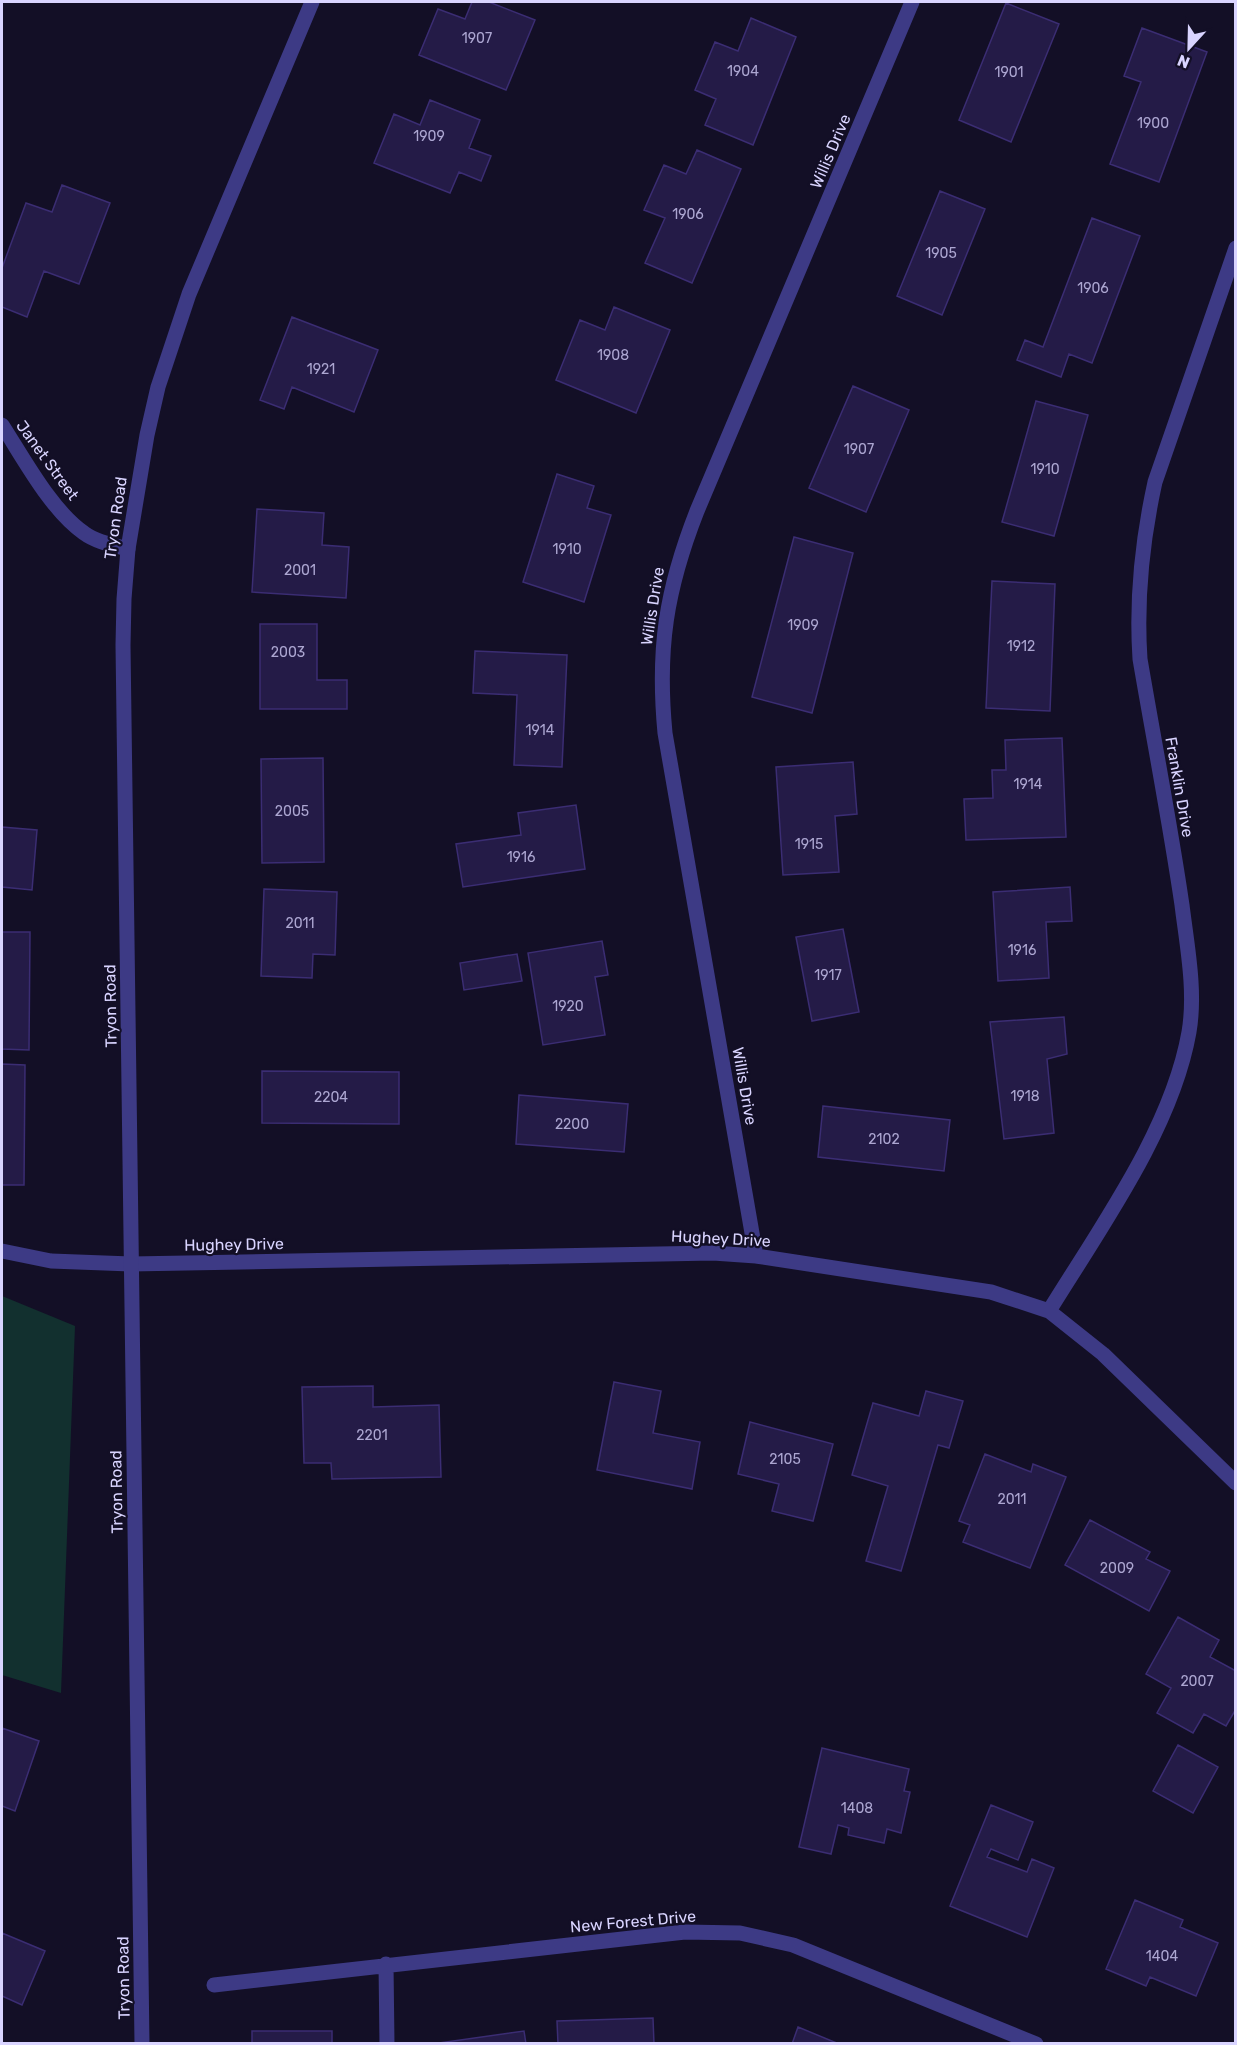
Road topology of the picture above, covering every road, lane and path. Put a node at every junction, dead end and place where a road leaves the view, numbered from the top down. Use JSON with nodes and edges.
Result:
{"nodes":[{"id":1,"x":312,"y":2,"type":"edge"},
{"id":2,"x":912,"y":2,"type":"edge"},
{"id":3,"x":1236,"y":248,"type":"edge"},
{"id":4,"x":2,"y":425,"type":"edge"},
{"id":5,"x":128,"y":549,"type":"junction"},
{"id":6,"x":2,"y":1251,"type":"edge"},
{"id":7,"x":756,"y":1256,"type":"junction"},
{"id":8,"x":130,"y":1264,"type":"junction"},
{"id":9,"x":1049,"y":1311,"type":"junction"},
{"id":10,"x":1236,"y":1483,"type":"edge"},
{"id":11,"x":386,"y":1964,"type":"junction"},
{"id":12,"x":214,"y":1984,"type":"dead end"},
{"id":13,"x":142,"y":2043,"type":"edge"},
{"id":14,"x":387,"y":2043,"type":"edge"},
{"id":15,"x":1036,"y":2043,"type":"edge"}],
"edges":[{"from":1,"to":5,"type":"street","name":"Tryon Road"},
{"from":2,"to":7,"type":"street","name":"Willis Drive"},
{"from":3,"to":9,"type":"street","name":"Franklin Drive"},
{"from":4,"to":5,"type":"street","name":"Janet Street"},
{"from":5,"to":8,"type":"street","name":"Tryon Road"},
{"from":6,"to":8,"type":"street","name":"Hughey Drive"},
{"from":7,"to":8,"type":"street","name":"Hughey Drive"},
{"from":7,"to":9,"type":"street","name":"Hughey Drive"},
{"from":8,"to":13,"type":"street","name":"Tryon Road"},
{"from":9,"to":10,"type":"street","name":"Hughey Drive"},
{"from":11,"to":12,"type":"street","name":"New Forest Drive"},
{"from":11,"to":14,"type":"street"},
{"from":11,"to":15,"type":"street","name":"New Forest Drive"}]}
